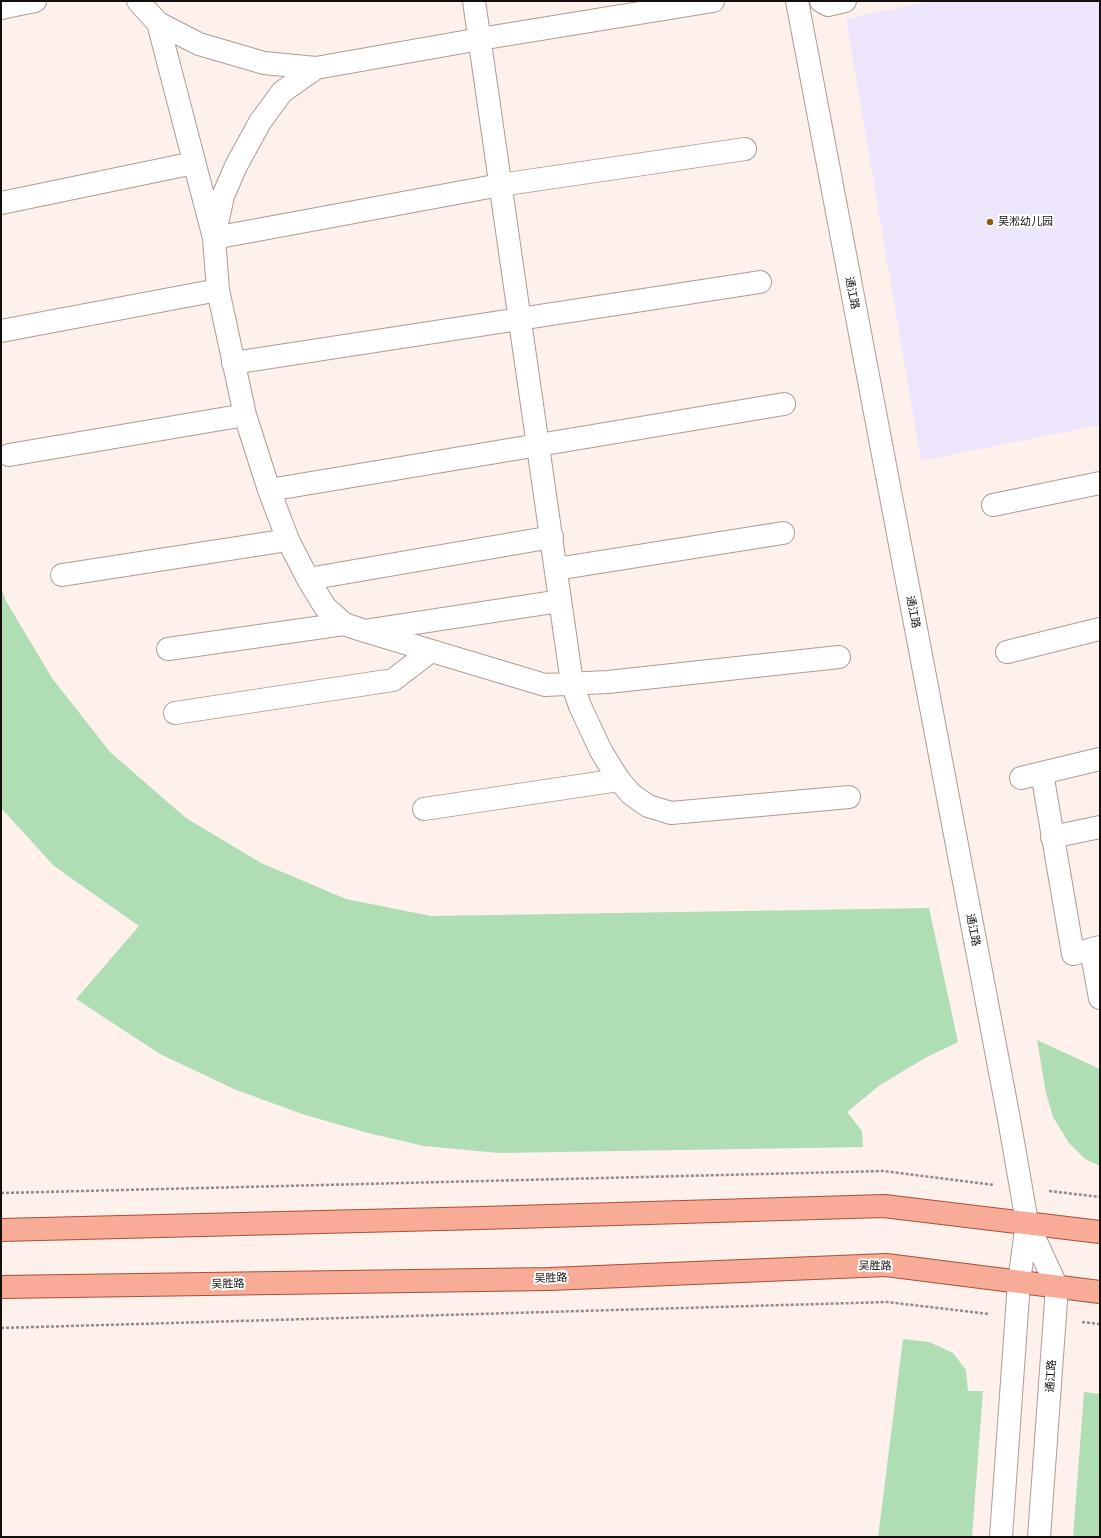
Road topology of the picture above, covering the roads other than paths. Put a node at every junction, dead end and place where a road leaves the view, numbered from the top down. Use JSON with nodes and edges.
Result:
{"nodes":[{"id":1,"x":35,"y":1,"type":"edge"},
{"id":2,"x":138,"y":1,"type":"edge"},
{"id":3,"x":474,"y":1,"type":"edge"},
{"id":4,"x":713,"y":1,"type":"edge"},
{"id":5,"x":797,"y":1,"type":"edge"},
{"id":6,"x":821,"y":1,"type":"edge"},
{"id":7,"x":845,"y":1,"type":"edge"},
{"id":8,"x":1,"y":8,"type":"edge"},
{"id":9,"x":158,"y":23,"type":"junction"},
{"id":10,"x":480,"y":39,"type":"junction"},
{"id":11,"x":316,"y":68,"type":"junction"},
{"id":12,"x":745,"y":148,"type":"dead end"},
{"id":13,"x":194,"y":163,"type":"junction"},
{"id":14,"x":500,"y":185,"type":"junction"},
{"id":15,"x":1,"y":203,"type":"edge"},
{"id":16,"x":214,"y":238,"type":"junction"},
{"id":17,"x":760,"y":282,"type":"dead end"},
{"id":18,"x":218,"y":290,"type":"junction"},
{"id":19,"x":520,"y":319,"type":"junction"},
{"id":20,"x":1,"y":331,"type":"edge"},
{"id":21,"x":233,"y":363,"type":"junction"},
{"id":22,"x":784,"y":404,"type":"dead end"},
{"id":23,"x":246,"y":415,"type":"junction"},
{"id":24,"x":539,"y":445,"type":"junction"},
{"id":25,"x":9,"y":455,"type":"dead end"},
{"id":26,"x":1100,"y":483,"type":"edge"},
{"id":27,"x":269,"y":490,"type":"junction"},
{"id":28,"x":993,"y":505,"type":"dead end"},
{"id":29,"x":783,"y":533,"type":"dead end"},
{"id":30,"x":552,"y":536,"type":"junction"},
{"id":31,"x":288,"y":540,"type":"junction"},
{"id":32,"x":556,"y":569,"type":"junction"},
{"id":33,"x":62,"y":575,"type":"dead end"},
{"id":34,"x":308,"y":579,"type":"junction"},
{"id":35,"x":560,"y":601,"type":"junction"},
{"id":36,"x":344,"y":624,"type":"junction"},
{"id":37,"x":1100,"y":629,"type":"edge"},
{"id":38,"x":365,"y":631,"type":"junction"},
{"id":39,"x":168,"y":649,"type":"dead end"},
{"id":40,"x":431,"y":651,"type":"junction"},
{"id":41,"x":1007,"y":652,"type":"dead end"},
{"id":42,"x":839,"y":657,"type":"dead end"},
{"id":43,"x":572,"y":683,"type":"junction"},
{"id":44,"x":175,"y":713,"type":"dead end"},
{"id":45,"x":1100,"y":759,"type":"edge"},
{"id":46,"x":619,"y":780,"type":"junction"},
{"id":47,"x":849,"y":797,"type":"dead end"},
{"id":48,"x":424,"y":809,"type":"dead end"},
{"id":49,"x":1100,"y":827,"type":"edge"},
{"id":50,"x":1052,"y":837,"type":"junction"},
{"id":51,"x":1095,"y":949,"type":"edge"},
{"id":52,"x":1100,"y":998,"type":"edge"},
{"id":53,"x":1027,"y":1222,"type":"junction"},
{"id":54,"x":1,"y":1230,"type":"edge"},
{"id":55,"x":1100,"y":1232,"type":"edge"},
{"id":56,"x":1019,"y":1282,"type":"junction"},
{"id":57,"x":1057,"y":1286,"type":"junction"},
{"id":58,"x":1,"y":1287,"type":"edge"},
{"id":59,"x":1100,"y":1292,"type":"edge"},
{"id":60,"x":1001,"y":1537,"type":"edge"},
{"id":61,"x":1039,"y":1537,"type":"edge"}],
"edges":[{"from":1,"to":8,"type":"street"},
{"from":2,"to":9,"type":"street"},
{"from":3,"to":10,"type":"street"},
{"from":4,"to":10,"type":"street"},
{"from":5,"to":53,"type":"street","name":"通江路"},
{"from":6,"to":7,"type":"street"},
{"from":9,"to":11,"type":"street"},
{"from":9,"to":13,"type":"street"},
{"from":10,"to":11,"type":"street"},
{"from":10,"to":14,"type":"street"},
{"from":11,"to":16,"type":"street"},
{"from":12,"to":14,"type":"street"},
{"from":13,"to":15,"type":"street"},
{"from":13,"to":16,"type":"street"},
{"from":14,"to":16,"type":"street"},
{"from":14,"to":19,"type":"street"},
{"from":16,"to":18,"type":"street"},
{"from":17,"to":19,"type":"street"},
{"from":18,"to":20,"type":"street"},
{"from":18,"to":21,"type":"street"},
{"from":19,"to":21,"type":"street"},
{"from":19,"to":24,"type":"street"},
{"from":21,"to":23,"type":"street"},
{"from":22,"to":24,"type":"street"},
{"from":23,"to":25,"type":"street"},
{"from":23,"to":27,"type":"street"},
{"from":24,"to":27,"type":"street"},
{"from":24,"to":30,"type":"street"},
{"from":26,"to":28,"type":"street"},
{"from":27,"to":31,"type":"street"},
{"from":29,"to":32,"type":"street"},
{"from":30,"to":32,"type":"street"},
{"from":30,"to":34,"type":"street"},
{"from":31,"to":33,"type":"street"},
{"from":31,"to":34,"type":"street"},
{"from":32,"to":35,"type":"street"},
{"from":34,"to":36,"type":"street"},
{"from":35,"to":38,"type":"street"},
{"from":35,"to":43,"type":"street"},
{"from":36,"to":38,"type":"street"},
{"from":36,"to":39,"type":"street"},
{"from":37,"to":41,"type":"street"},
{"from":38,"to":40,"type":"street"},
{"from":40,"to":43,"type":"street"},
{"from":40,"to":44,"type":"street"},
{"from":42,"to":43,"type":"street"},
{"from":43,"to":46,"type":"street"},
{"from":45,"to":50,"type":"street"},
{"from":46,"to":47,"type":"street"},
{"from":46,"to":48,"type":"street"},
{"from":49,"to":50,"type":"street"},
{"from":50,"to":51,"type":"street"},
{"from":51,"to":52,"type":"street"},
{"from":53,"to":54,"type":"main road"},
{"from":53,"to":55,"type":"main road"},
{"from":53,"to":56,"type":"street","name":"通江路"},
{"from":53,"to":57,"type":"street","name":"通江路"},
{"from":56,"to":57,"type":"main road","name":"吴胜路"},
{"from":56,"to":58,"type":"main road","name":"吴胜路"},
{"from":56,"to":60,"type":"street","name":"通江路"},
{"from":57,"to":59,"type":"main road","name":"吴胜路"},
{"from":57,"to":61,"type":"street","name":"通江路"}]}
